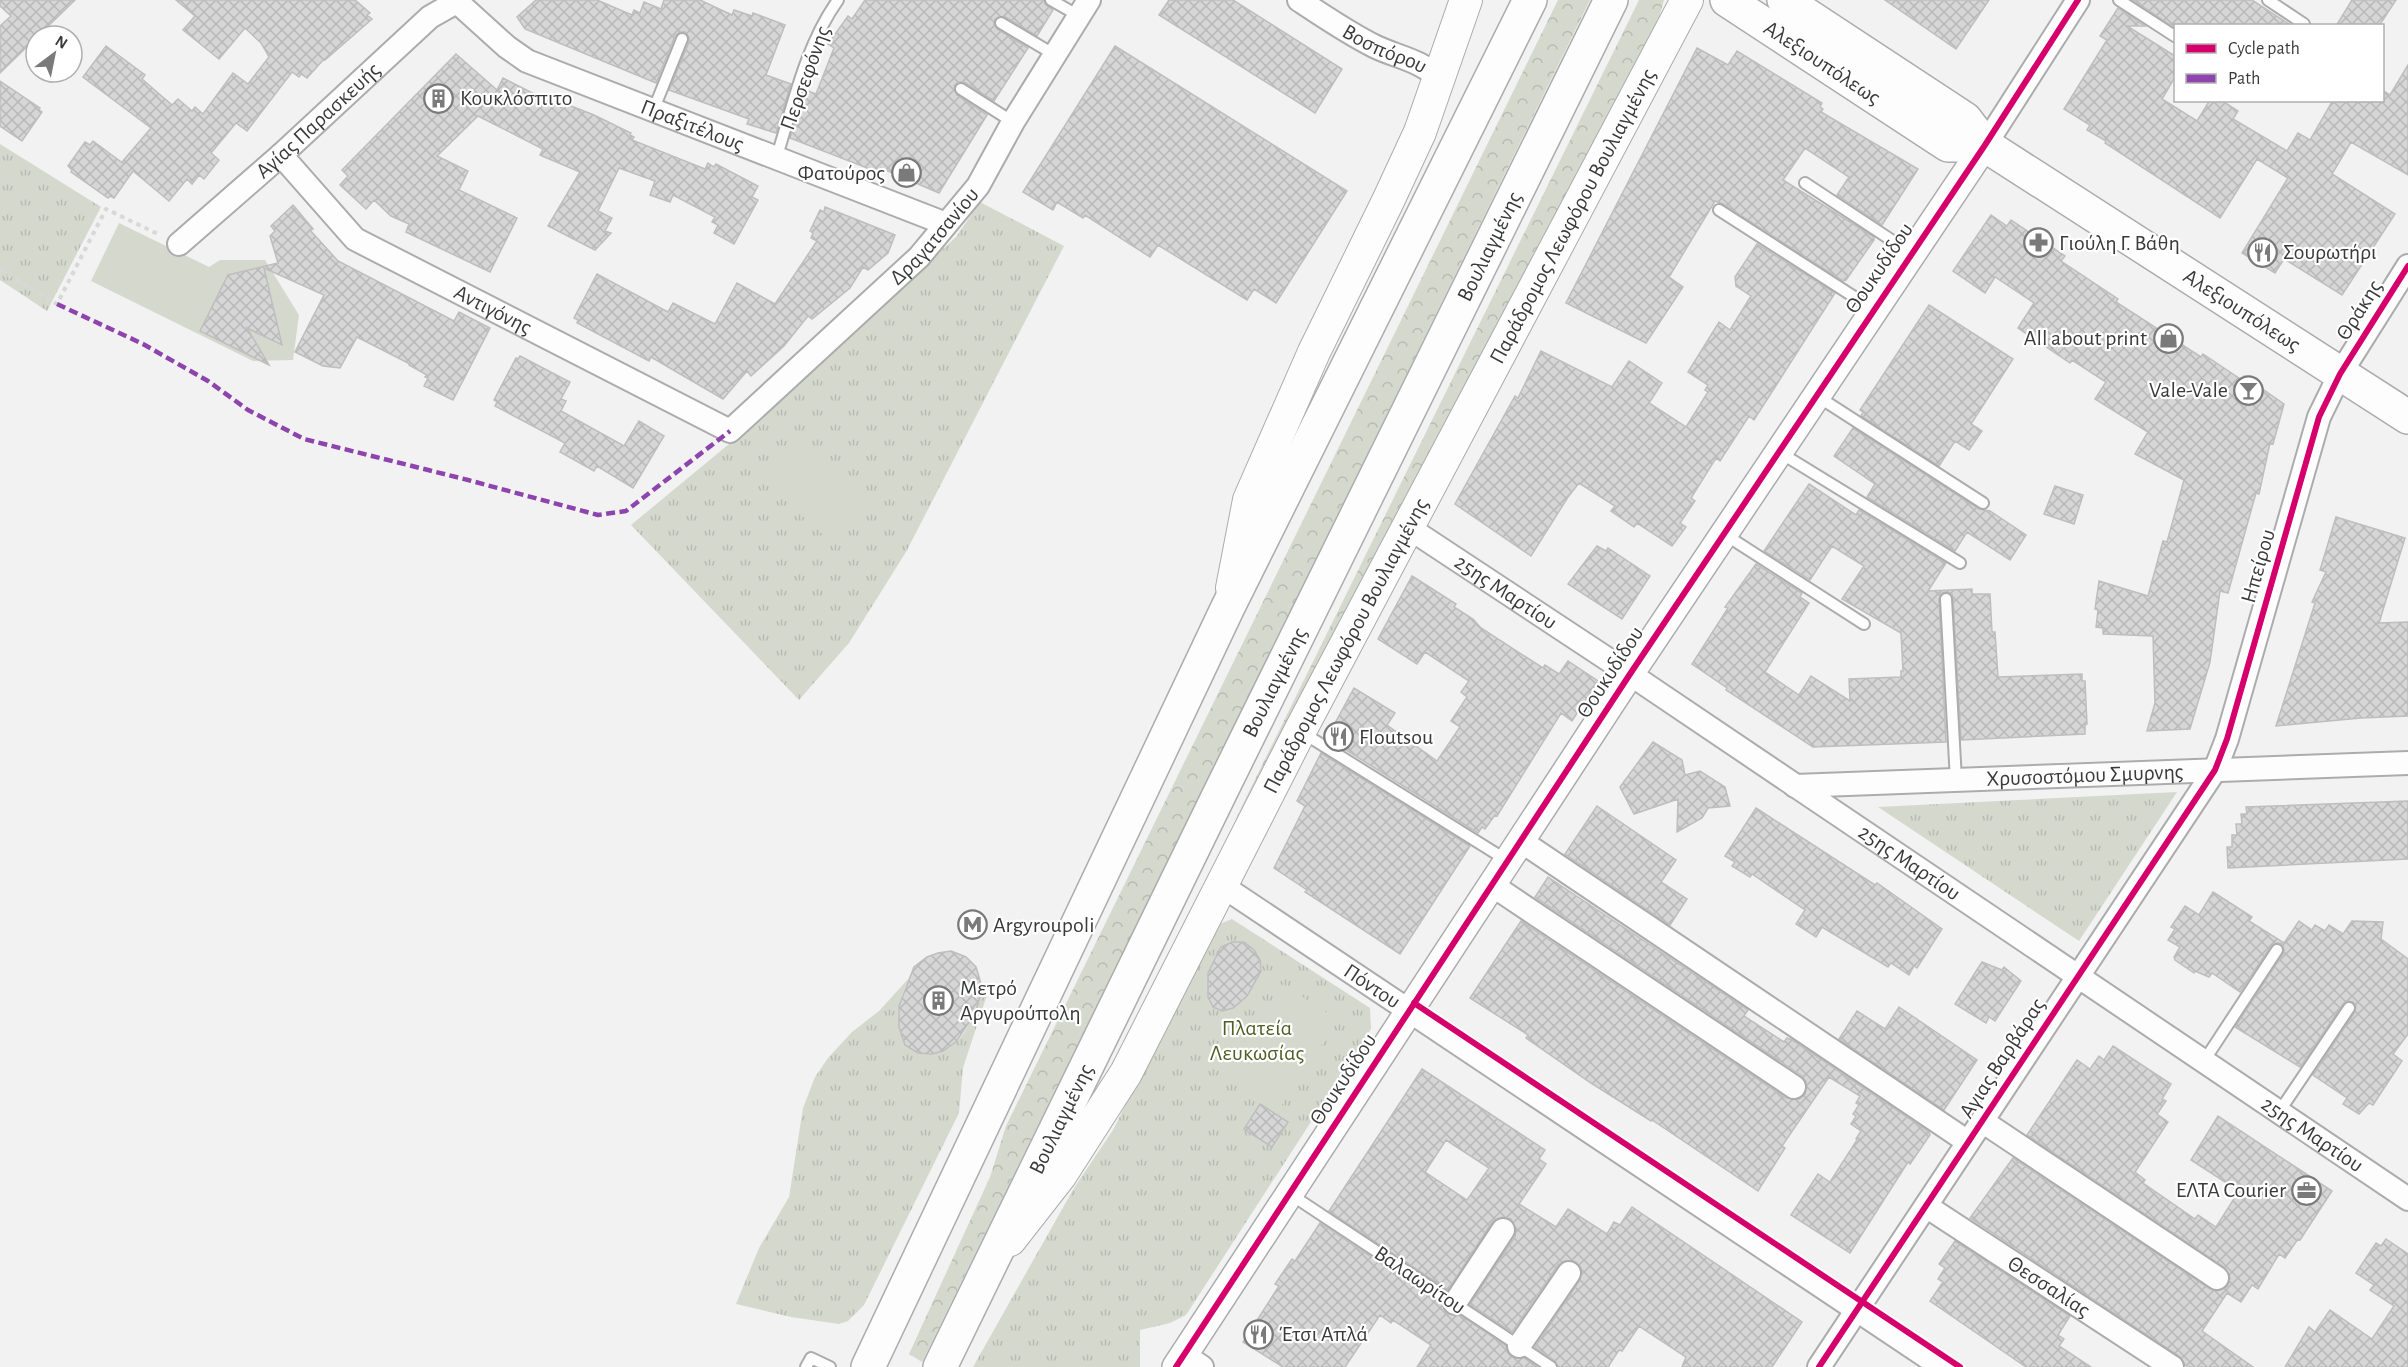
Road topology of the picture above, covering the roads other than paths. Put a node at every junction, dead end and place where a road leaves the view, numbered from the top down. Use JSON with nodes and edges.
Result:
{"nodes":[{"id":1,"x":838,"y":0,"type":"edge"},
{"id":2,"x":1051,"y":0,"type":"edge"},
{"id":3,"x":1299,"y":0,"type":"edge"},
{"id":4,"x":1466,"y":0,"type":"edge"},
{"id":5,"x":1530,"y":0,"type":"edge"},
{"id":6,"x":1611,"y":0,"type":"edge"},
{"id":7,"x":1687,"y":0,"type":"edge"},
{"id":8,"x":1727,"y":0,"type":"edge"},
{"id":9,"x":1784,"y":0,"type":"edge"},
{"id":10,"x":2078,"y":0,"type":"edge"},
{"id":11,"x":2119,"y":0,"type":"edge"},
{"id":12,"x":2268,"y":0,"type":"edge"},
{"id":13,"x":458,"y":1,"type":"edge"},
{"id":14,"x":1084,"y":8,"type":"edge"},
{"id":15,"x":1001,"y":23,"type":"dead end"},
{"id":16,"x":2304,"y":24,"type":"dead end"},
{"id":17,"x":2174,"y":36,"type":"edge"},
{"id":18,"x":682,"y":39,"type":"dead end"},
{"id":19,"x":1055,"y":55,"type":"junction"},
{"id":20,"x":1439,"y":80,"type":"junction"},
{"id":21,"x":961,"y":89,"type":"dead end"},
{"id":22,"x":653,"y":111,"type":"junction"},
{"id":23,"x":1013,"y":122,"type":"junction"},
{"id":24,"x":1985,"y":145,"type":"junction"},
{"id":25,"x":281,"y":155,"type":"junction"},
{"id":26,"x":776,"y":159,"type":"junction"},
{"id":27,"x":1805,"y":183,"type":"dead end"},
{"id":28,"x":1719,"y":210,"type":"dead end"},
{"id":29,"x":946,"y":224,"type":"junction"},
{"id":30,"x":179,"y":244,"type":"road end"},
{"id":31,"x":1911,"y":253,"type":"junction"},
{"id":32,"x":2408,"y":266,"type":"edge"},
{"id":33,"x":1873,"y":310,"type":"junction"},
{"id":34,"x":2340,"y":374,"type":"junction"},
{"id":35,"x":1816,"y":395,"type":"junction"},
{"id":36,"x":2408,"y":417,"type":"edge"},
{"id":37,"x":730,"y":431,"type":"joint"},
{"id":38,"x":1779,"y":452,"type":"junction"},
{"id":39,"x":1983,"y":503,"type":"dead end"},
{"id":40,"x":1409,"y":528,"type":"junction"},
{"id":41,"x":1724,"y":534,"type":"junction"},
{"id":42,"x":1960,"y":563,"type":"dead end"},
{"id":43,"x":1946,"y":598,"type":"dead end"},
{"id":44,"x":1228,"y":607,"type":"junction"},
{"id":45,"x":1864,"y":624,"type":"dead end"},
{"id":46,"x":1630,"y":674,"type":"junction"},
{"id":47,"x":1300,"y":731,"type":"junction"},
{"id":48,"x":2408,"y":763,"type":"edge"},
{"id":49,"x":2215,"y":770,"type":"junction"},
{"id":50,"x":1956,"y":780,"type":"junction"},
{"id":51,"x":1796,"y":786,"type":"junction"},
{"id":52,"x":1514,"y":851,"type":"junction"},
{"id":53,"x":1221,"y":885,"type":"junction"},
{"id":54,"x":1492,"y":885,"type":"junction"},
{"id":55,"x":2277,"y":950,"type":"dead end"},
{"id":56,"x":2078,"y":976,"type":"junction"},
{"id":57,"x":2349,"y":1008,"type":"dead end"},
{"id":58,"x":1409,"y":1012,"type":"junction"},
{"id":59,"x":2204,"y":1061,"type":"junction"},
{"id":60,"x":1794,"y":1087,"type":"dead end"},
{"id":61,"x":2279,"y":1112,"type":"junction"},
{"id":62,"x":1982,"y":1120,"type":"junction"},
{"id":63,"x":1968,"y":1142,"type":"junction"},
{"id":64,"x":1290,"y":1194,"type":"junction"},
{"id":65,"x":2408,"y":1199,"type":"edge"},
{"id":66,"x":1926,"y":1206,"type":"junction"},
{"id":67,"x":1503,"y":1230,"type":"dead end"},
{"id":68,"x":1569,"y":1273,"type":"dead end"},
{"id":69,"x":982,"y":1276,"type":"junction"},
{"id":70,"x":2217,"y":1278,"type":"dead end"},
{"id":71,"x":1455,"y":1303,"type":"junction"},
{"id":72,"x":1857,"y":1310,"type":"junction"},
{"id":73,"x":1519,"y":1346,"type":"junction"},
{"id":74,"x":1187,"y":1363,"type":"edge"},
{"id":75,"x":806,"y":1367,"type":"edge"},
{"id":76,"x":830,"y":1367,"type":"edge"},
{"id":77,"x":868,"y":1367,"type":"edge"},
{"id":78,"x":940,"y":1367,"type":"edge"},
{"id":79,"x":1551,"y":1367,"type":"edge"},
{"id":80,"x":1819,"y":1367,"type":"edge"},
{"id":81,"x":1942,"y":1367,"type":"edge"},
{"id":82,"x":2172,"y":1367,"type":"edge"}],
"edges":[{"from":1,"to":26,"type":"lane","name":"Περσεφόνης"},
{"from":2,"to":14,"type":"lane"},
{"from":3,"to":20,"type":"street","name":"Βοσπόρου"},
{"from":4,"to":20,"type":"main road"},
{"from":5,"to":44,"type":"main road"},
{"from":6,"to":69,"type":"main road","name":"Βουλιαγμένης"},
{"from":7,"to":40,"type":"main road","name":"Παράδρομος Λεωφόρου Βουλιαγμένης"},
{"from":8,"to":24,"type":"main road","name":"Αλεξιουπόλεως"},
{"from":9,"to":24,"type":"main road","name":"Αλεξιουπόλεως"},
{"from":10,"to":24,"type":"street","name":"Θουκυδίδου"},
{"from":11,"to":17,"type":"lane"},
{"from":12,"to":16,"type":"lane"},
{"from":13,"to":22,"type":"street","name":"Πραξιτέλους"},
{"from":13,"to":25,"type":"street","name":"Αγίας Παρασκευής"},
{"from":14,"to":19,"type":"street","name":"Δραγατσανίου"},
{"from":15,"to":19,"type":"lane"},
{"from":18,"to":22,"type":"lane"},
{"from":19,"to":23,"type":"street","name":"Δραγατσανίου"},
{"from":20,"to":44,"type":"main road"},
{"from":21,"to":23,"type":"lane"},
{"from":22,"to":26,"type":"street","name":"Πραξιτέλους"},
{"from":23,"to":29,"type":"street","name":"Δραγατσανίου"},
{"from":24,"to":31,"type":"street","name":"Θουκυδίδου"},
{"from":24,"to":34,"type":"main road","name":"Αλεξιουπόλεως"},
{"from":25,"to":30,"type":"street","name":"Αγίας Παρασκευής"},
{"from":25,"to":37,"type":"street","name":"Αντιγόνης"},
{"from":26,"to":29,"type":"street","name":"Πραξιτέλους"},
{"from":27,"to":31,"type":"lane"},
{"from":28,"to":33,"type":"lane"},
{"from":29,"to":37,"type":"street","name":"Δραγατσανίου"},
{"from":31,"to":33,"type":"street","name":"Θουκυδίδου"},
{"from":32,"to":34,"type":"street","name":"Θράκης"},
{"from":33,"to":35,"type":"street","name":"Θουκυδίδου"},
{"from":34,"to":36,"type":"main road","name":"Αλεξιουπόλεως"},
{"from":34,"to":49,"type":"street","name":"Ηπείρου"},
{"from":35,"to":38,"type":"street","name":"Θουκυδίδου"},
{"from":35,"to":39,"type":"lane"},
{"from":38,"to":41,"type":"street","name":"Θουκυδίδου"},
{"from":38,"to":42,"type":"lane"},
{"from":40,"to":46,"type":"street","name":"25ης Μαρτίου"},
{"from":40,"to":47,"type":"main road","name":"Παράδρομος Λεωφόρου Βουλιαγμένης"},
{"from":41,"to":45,"type":"lane"},
{"from":41,"to":46,"type":"street","name":"Θουκυδίδου"},
{"from":43,"to":50,"type":"lane"},
{"from":44,"to":77,"type":"main road"},
{"from":46,"to":51,"type":"street","name":"25ης Μαρτίου"},
{"from":46,"to":52,"type":"street","name":"Θουκυδίδου"},
{"from":47,"to":52,"type":"lane"},
{"from":47,"to":53,"type":"main road","name":"Παράδρομος Λεωφόρου Βουλιαγμένης"},
{"from":48,"to":49,"type":"street","name":"Χρυσοστόμου Σμυρνης"},
{"from":49,"to":50,"type":"street","name":"Χρυσοστόμου Σμυρνης"},
{"from":49,"to":56,"type":"street","name":"Αγιας Βαρβάρας"},
{"from":50,"to":51,"type":"street","name":"Χρυσοστόμου Σμυρνης"},
{"from":51,"to":56,"type":"street","name":"25ης Μαρτίου"},
{"from":52,"to":54,"type":"street","name":"Θουκυδίδου"},
{"from":52,"to":63,"type":"street"},
{"from":53,"to":58,"type":"street","name":"Πόντου"},
{"from":53,"to":69,"type":"main road","name":"Παράδρομος Λεωφόρου Βουλιαγμένης"},
{"from":54,"to":58,"type":"street","name":"Θουκυδίδου"},
{"from":54,"to":60,"type":"street"},
{"from":55,"to":59,"type":"lane"},
{"from":56,"to":59,"type":"street","name":"25ης Μαρτίου"},
{"from":56,"to":62,"type":"street","name":"Αγιας Βαρβάρας"},
{"from":57,"to":61,"type":"lane"},
{"from":58,"to":64,"type":"street","name":"Θουκυδίδου"},
{"from":58,"to":72,"type":"street","name":"Πόντου"},
{"from":59,"to":61,"type":"street","name":"25ης Μαρτίου"},
{"from":61,"to":65,"type":"street","name":"25ης Μαρτίου"},
{"from":62,"to":63,"type":"street","name":"Αγιας Βαρβάρας"},
{"from":62,"to":70,"type":"street"},
{"from":63,"to":66,"type":"street","name":"Αγιας Βαρβάρας"},
{"from":64,"to":71,"type":"lane","name":"Βαλαωρίτου"},
{"from":64,"to":74,"type":"street","name":"Θουκυδίδου"},
{"from":66,"to":72,"type":"street","name":"Αγιας Βαρβάρας"},
{"from":66,"to":82,"type":"street","name":"Θεσσαλίας"},
{"from":67,"to":71,"type":"street"},
{"from":68,"to":73,"type":"street"},
{"from":69,"to":78,"type":"main road","name":"Βουλιαγμένης"},
{"from":71,"to":73,"type":"lane","name":"Βαλαωρίτου"},
{"from":72,"to":80,"type":"street","name":"Αγιας Βαρβάρας"},
{"from":72,"to":81,"type":"street","name":"Πόντου"},
{"from":73,"to":79,"type":"lane","name":"Βαλαωρίτου"},
{"from":75,"to":76,"type":"lane"}]}
